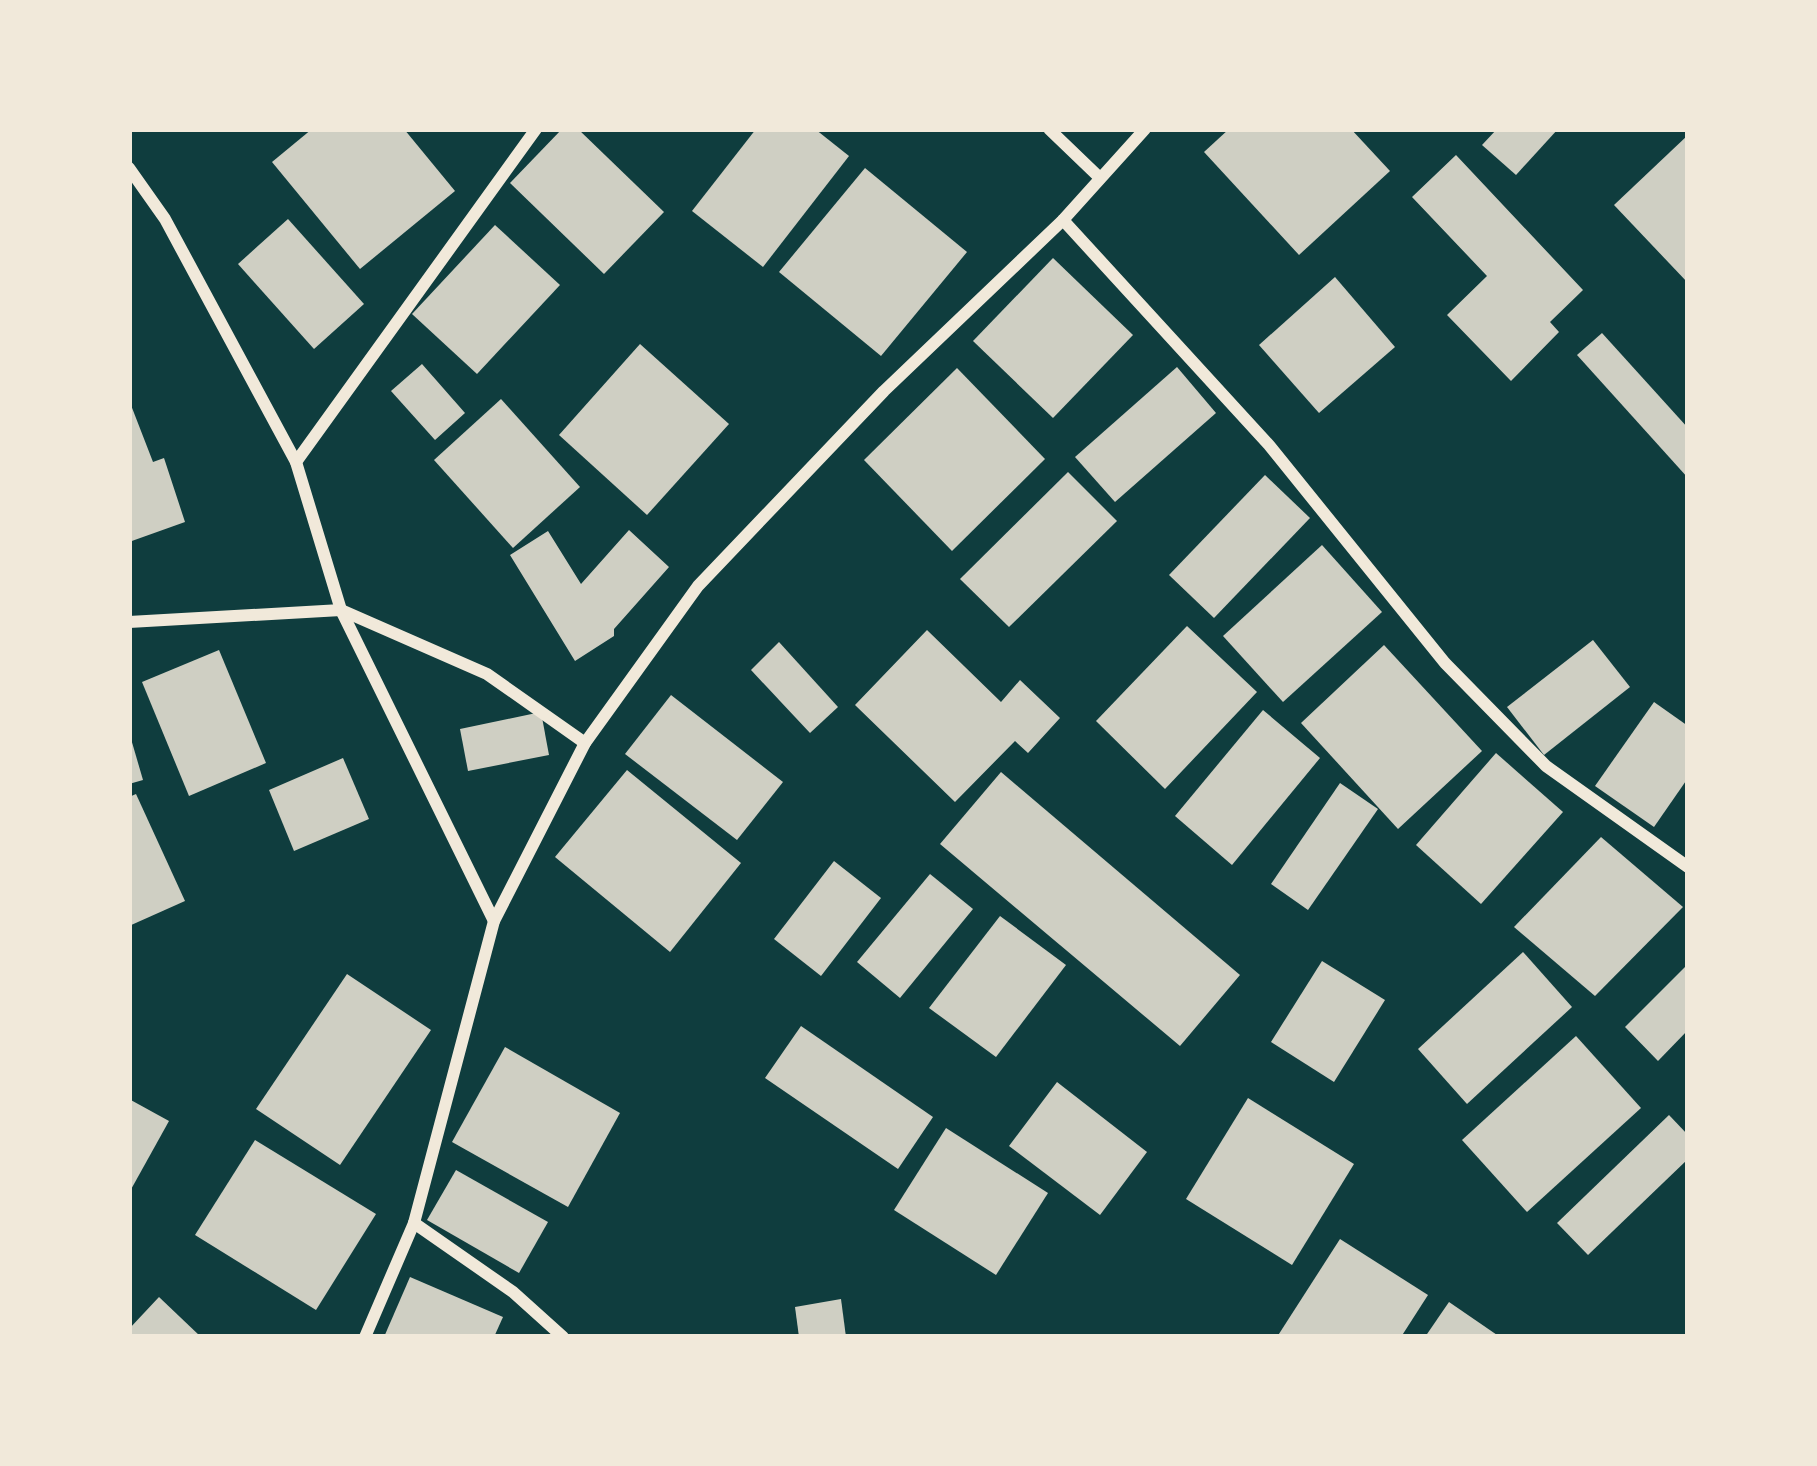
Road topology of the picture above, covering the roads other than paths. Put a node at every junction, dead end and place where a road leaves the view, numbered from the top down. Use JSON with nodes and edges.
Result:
{"nodes":[{"id":1,"x":536,"y":129,"type":"edge"},
{"id":2,"x":1049,"y":129,"type":"edge"},
{"id":3,"x":1145,"y":129,"type":"edge"},
{"id":4,"x":129,"y":168,"type":"edge"},
{"id":5,"x":1100,"y":178,"type":"junction"},
{"id":6,"x":1063,"y":220,"type":"junction"},
{"id":7,"x":296,"y":462,"type":"junction"},
{"id":8,"x":340,"y":610,"type":"junction"},
{"id":9,"x":129,"y":622,"type":"edge"},
{"id":10,"x":585,"y":742,"type":"junction"},
{"id":11,"x":1688,"y":867,"type":"edge"},
{"id":12,"x":494,"y":921,"type":"junction"},
{"id":13,"x":414,"y":1223,"type":"junction"},
{"id":14,"x":365,"y":1337,"type":"edge"},
{"id":15,"x":563,"y":1337,"type":"edge"}],
"edges":[{"from":1,"to":7,"type":"street"},
{"from":2,"to":5,"type":"street"},
{"from":3,"to":5,"type":"street"},
{"from":4,"to":7,"type":"street"},
{"from":5,"to":6,"type":"street"},
{"from":6,"to":10,"type":"street"},
{"from":6,"to":11,"type":"street"},
{"from":7,"to":8,"type":"street"},
{"from":8,"to":9,"type":"street"},
{"from":8,"to":10,"type":"street"},
{"from":8,"to":12,"type":"street"},
{"from":10,"to":12,"type":"street"},
{"from":12,"to":13,"type":"street"},
{"from":13,"to":14,"type":"street"},
{"from":13,"to":15,"type":"street"}]}
